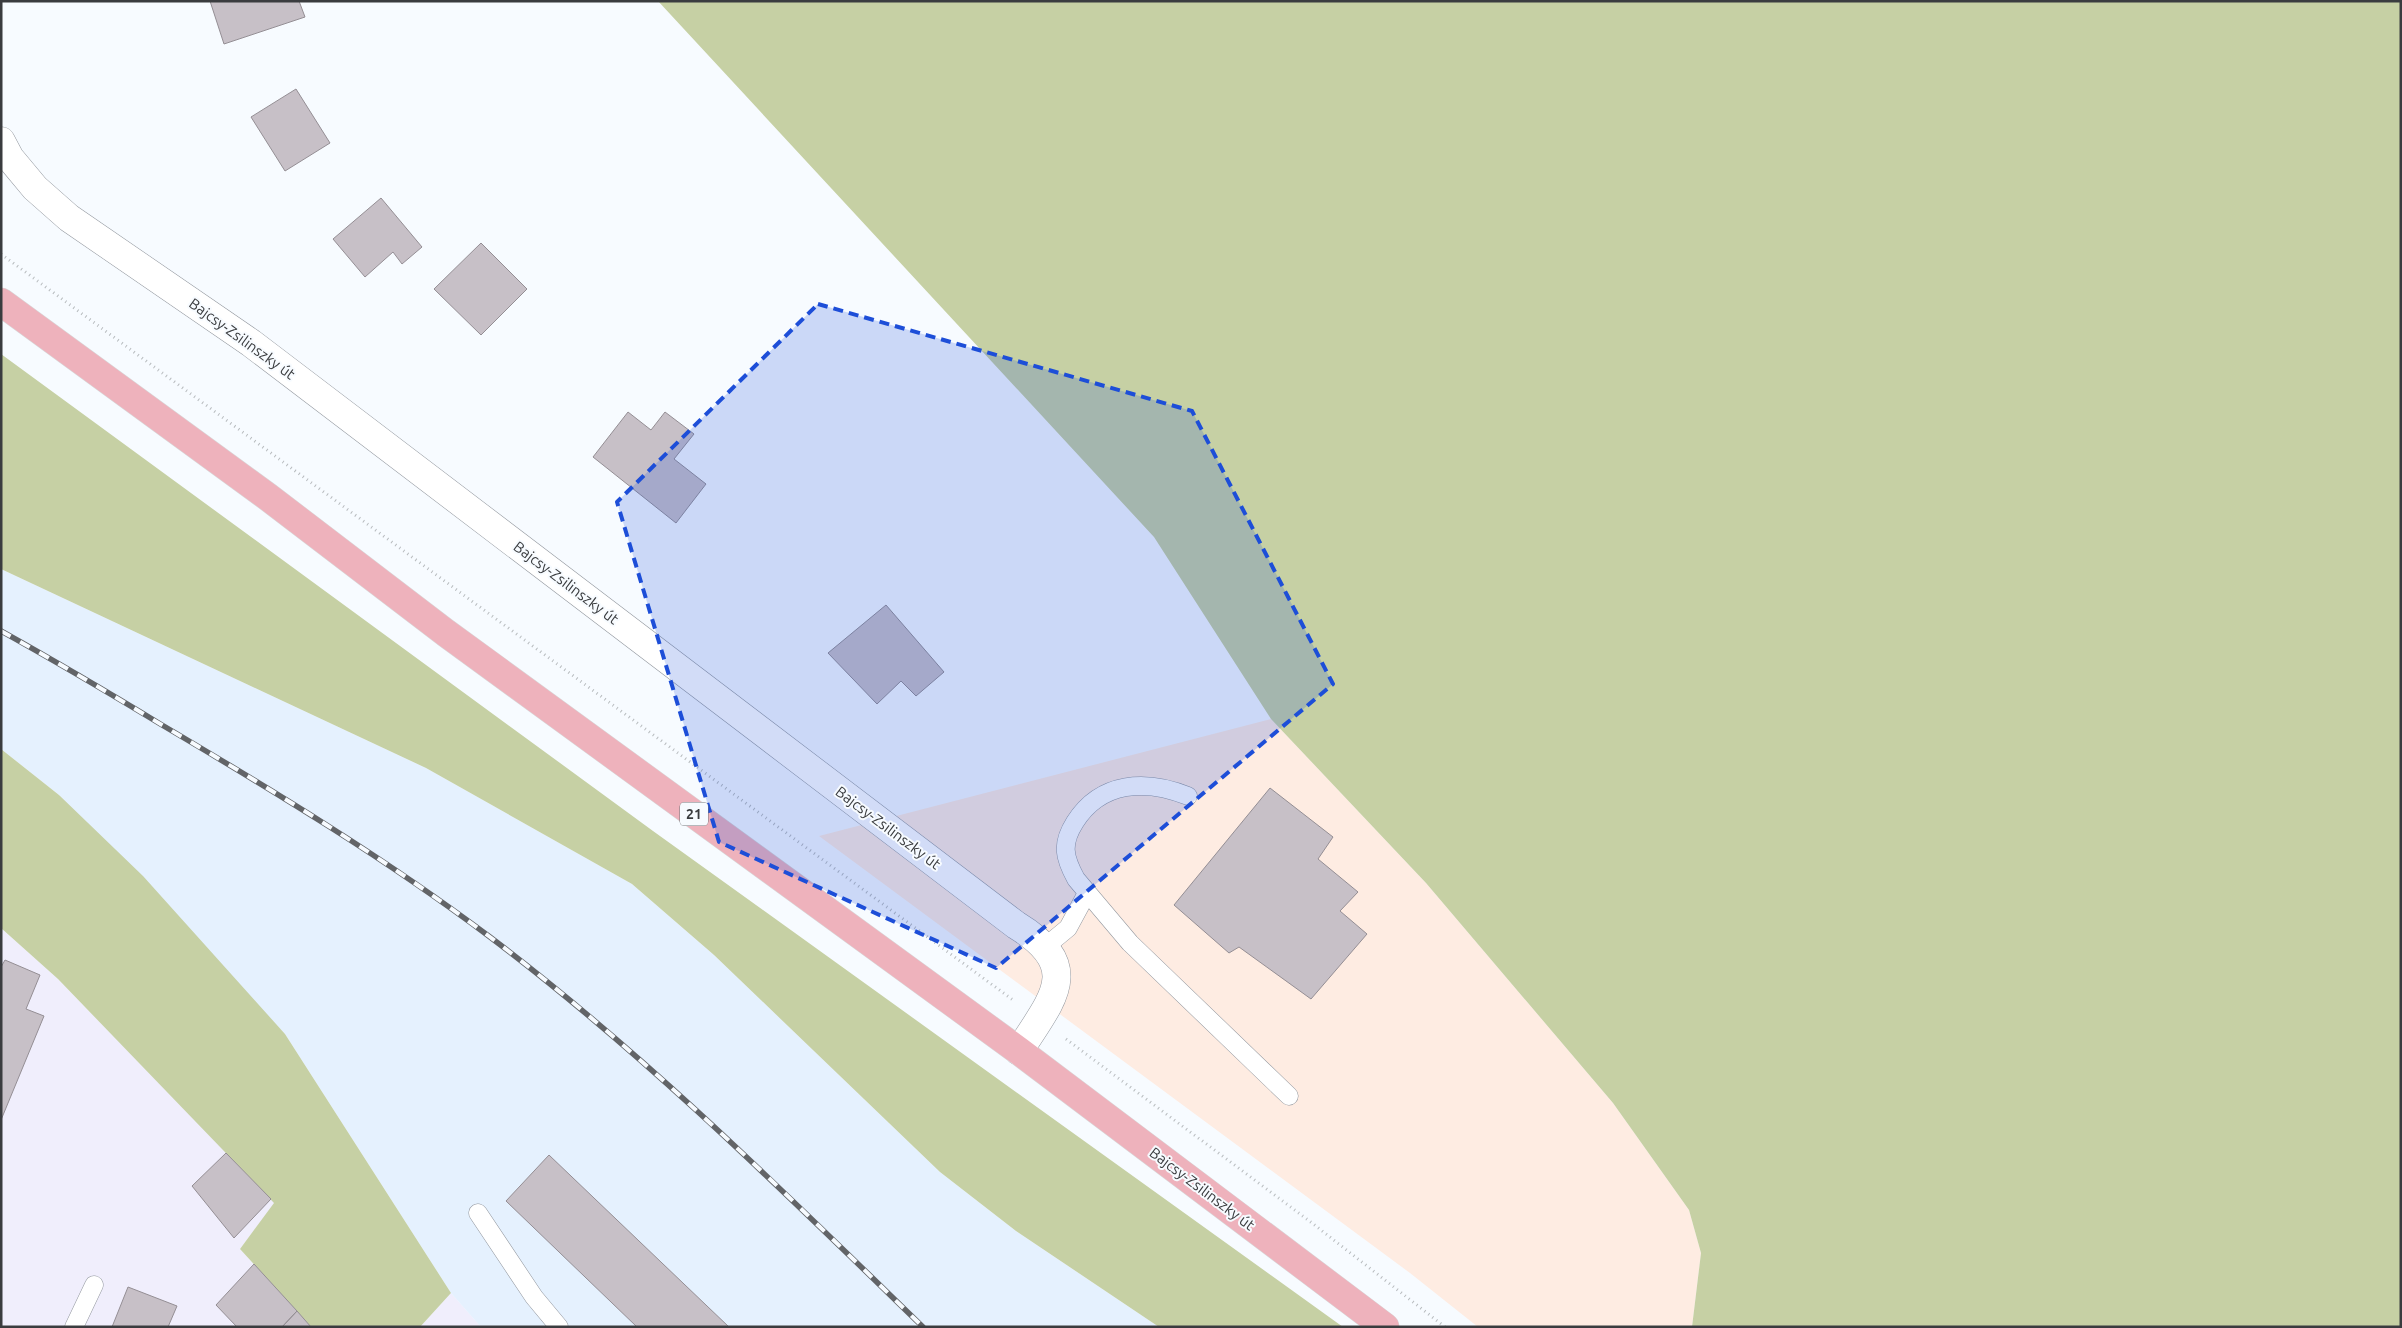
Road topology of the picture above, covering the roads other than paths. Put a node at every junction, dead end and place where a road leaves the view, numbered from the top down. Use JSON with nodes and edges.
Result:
{"nodes":[{"id":1,"x":1,"y":141,"type":"edge"},
{"id":2,"x":1,"y":302,"type":"edge"},
{"id":3,"x":1188,"y":796,"type":"dead end"},
{"id":4,"x":1087,"y":893,"type":"junction"},
{"id":5,"x":1045,"y":947,"type":"junction"},
{"id":6,"x":1019,"y":1051,"type":"junction"},
{"id":7,"x":1289,"y":1096,"type":"dead end"},
{"id":8,"x":478,"y":1213,"type":"dead end"},
{"id":9,"x":94,"y":1285,"type":"dead end"},
{"id":10,"x":74,"y":1327,"type":"edge"},
{"id":11,"x":559,"y":1327,"type":"edge"},
{"id":12,"x":1385,"y":1327,"type":"edge"}],
"edges":[{"from":1,"to":5,"type":"street","name":"Bajcsy-Zsilinszky út"},
{"from":2,"to":6,"type":"main road","name":"Bajcsy-Zsilinszky út","number":"21"},
{"from":3,"to":4,"type":"lane"},
{"from":4,"to":5,"type":"lane"},
{"from":4,"to":7,"type":"lane"},
{"from":5,"to":6,"type":"street","name":"Bajcsy-Zsilinszky út"},
{"from":6,"to":12,"type":"main road","name":"Bajcsy-Zsilinszky út","number":"21"},
{"from":8,"to":11,"type":"lane"},
{"from":9,"to":10,"type":"lane"}]}
